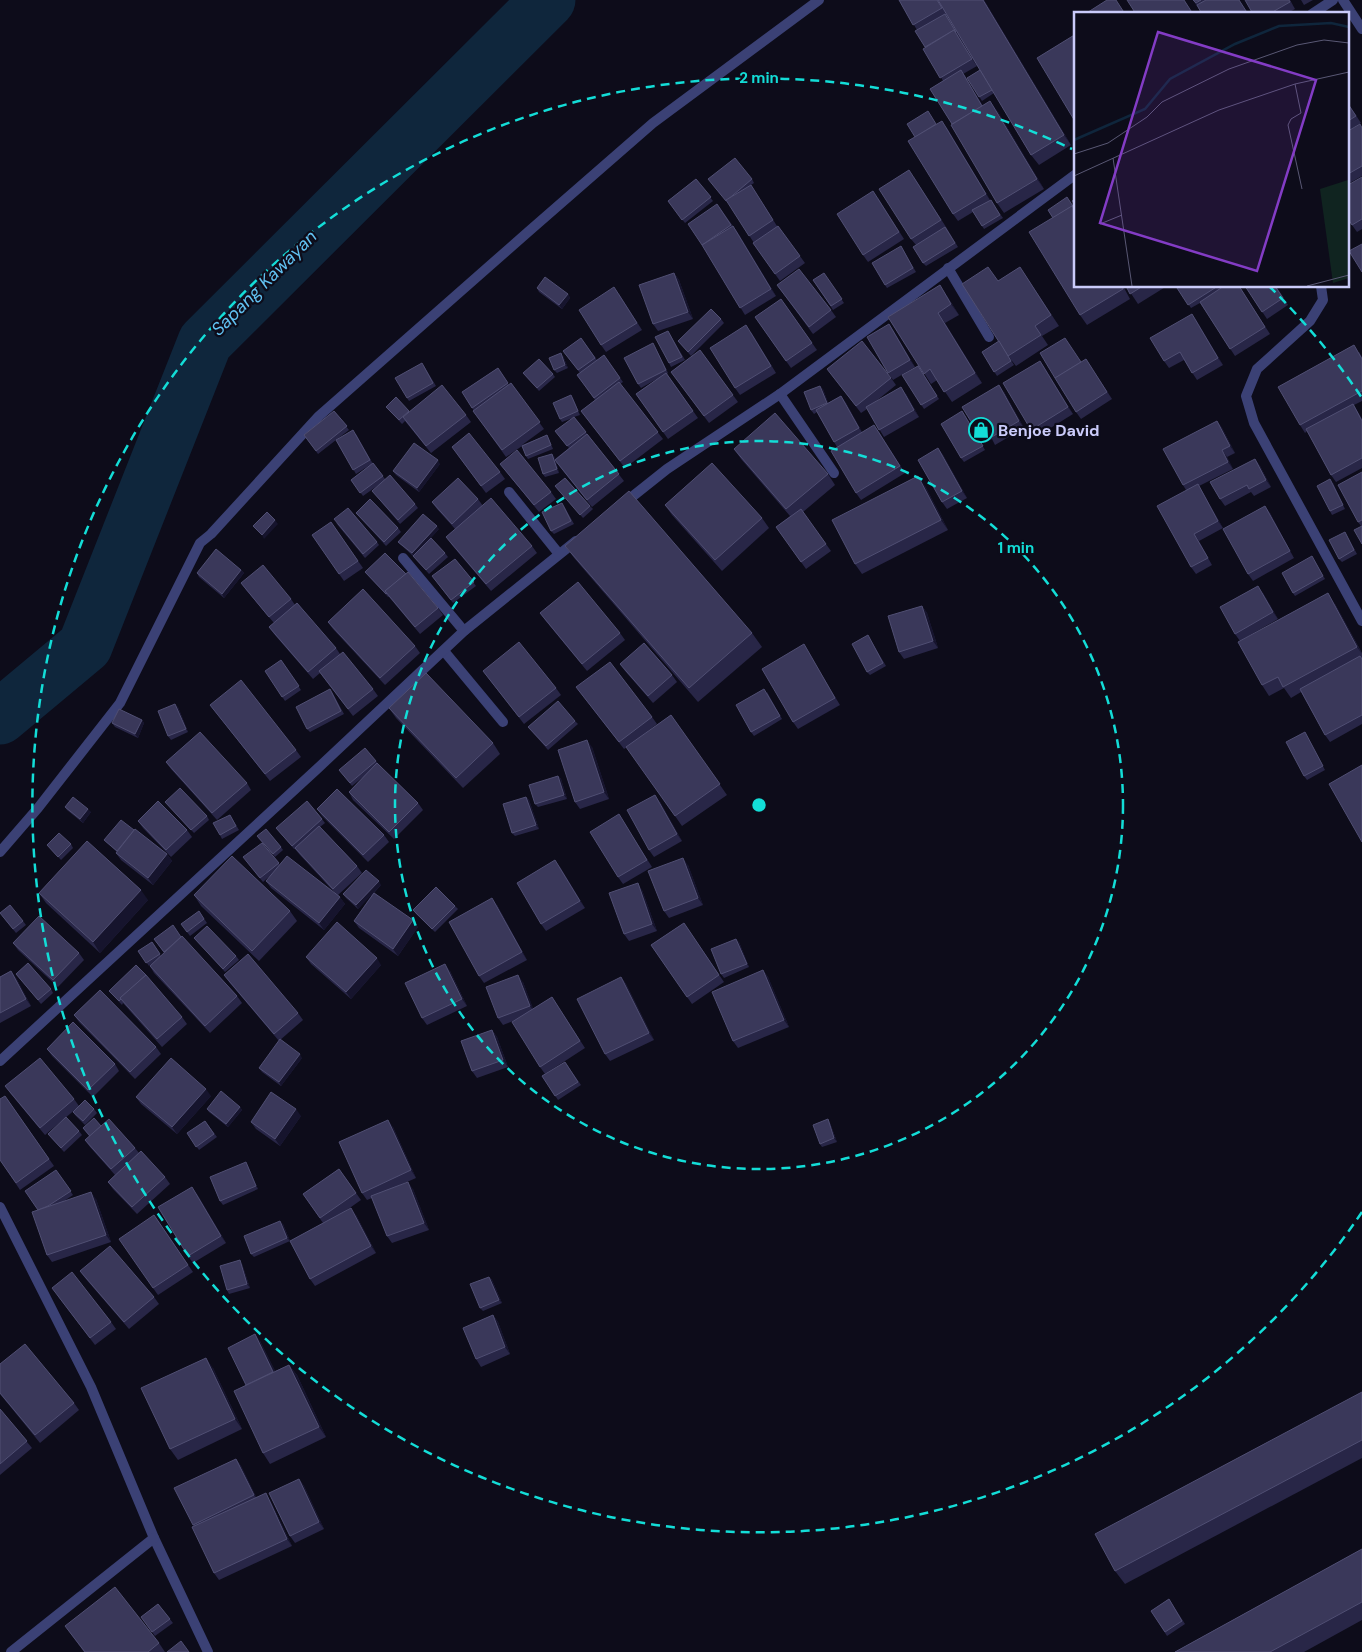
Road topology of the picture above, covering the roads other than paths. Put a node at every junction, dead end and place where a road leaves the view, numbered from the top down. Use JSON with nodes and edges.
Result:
{"nodes":[{"id":1,"x":819,"y":0,"type":"edge"},
{"id":2,"x":1333,"y":0,"type":"edge"},
{"id":3,"x":1343,"y":0,"type":"edge"},
{"id":4,"x":1315,"y":12,"type":"edge"},
{"id":5,"x":1362,"y":29,"type":"edge"},
{"id":6,"x":1074,"y":175,"type":"edge"},
{"id":7,"x":948,"y":268,"type":"junction"},
{"id":8,"x":1321,"y":288,"type":"edge"},
{"id":9,"x":989,"y":336,"type":"edge"},
{"id":10,"x":780,"y":394,"type":"junction"},
{"id":11,"x":834,"y":473,"type":"edge"},
{"id":12,"x":509,"y":492,"type":"edge"},
{"id":13,"x":613,"y":512,"type":"edge"},
{"id":14,"x":582,"y":536,"type":"edge"},
{"id":15,"x":559,"y":554,"type":"junction"},
{"id":16,"x":403,"y":558,"type":"dead end"},
{"id":17,"x":1362,"y":621,"type":"edge"},
{"id":18,"x":464,"y":631,"type":"junction"},
{"id":19,"x":444,"y":651,"type":"junction"},
{"id":20,"x":503,"y":722,"type":"dead end"},
{"id":21,"x":0,"y":852,"type":"edge"},
{"id":22,"x":0,"y":1061,"type":"edge"},
{"id":23,"x":0,"y":1207,"type":"edge"},
{"id":24,"x":154,"y":1538,"type":"junction"},
{"id":25,"x":11,"y":1652,"type":"edge"},
{"id":26,"x":208,"y":1652,"type":"edge"}],
"edges":[{"from":1,"to":21,"type":"street"},
{"from":2,"to":4,"type":"street"},
{"from":3,"to":5,"type":"street"},
{"from":6,"to":7,"type":"street"},
{"from":7,"to":9,"type":"street"},
{"from":7,"to":10,"type":"street"},
{"from":8,"to":17,"type":"street"},
{"from":10,"to":11,"type":"street"},
{"from":10,"to":13,"type":"street"},
{"from":12,"to":15,"type":"street"},
{"from":14,"to":15,"type":"street"},
{"from":15,"to":18,"type":"street"},
{"from":16,"to":18,"type":"street"},
{"from":18,"to":19,"type":"street"},
{"from":19,"to":20,"type":"street"},
{"from":19,"to":22,"type":"street"},
{"from":23,"to":24,"type":"street"},
{"from":24,"to":25,"type":"street"},
{"from":24,"to":26,"type":"street"}]}
